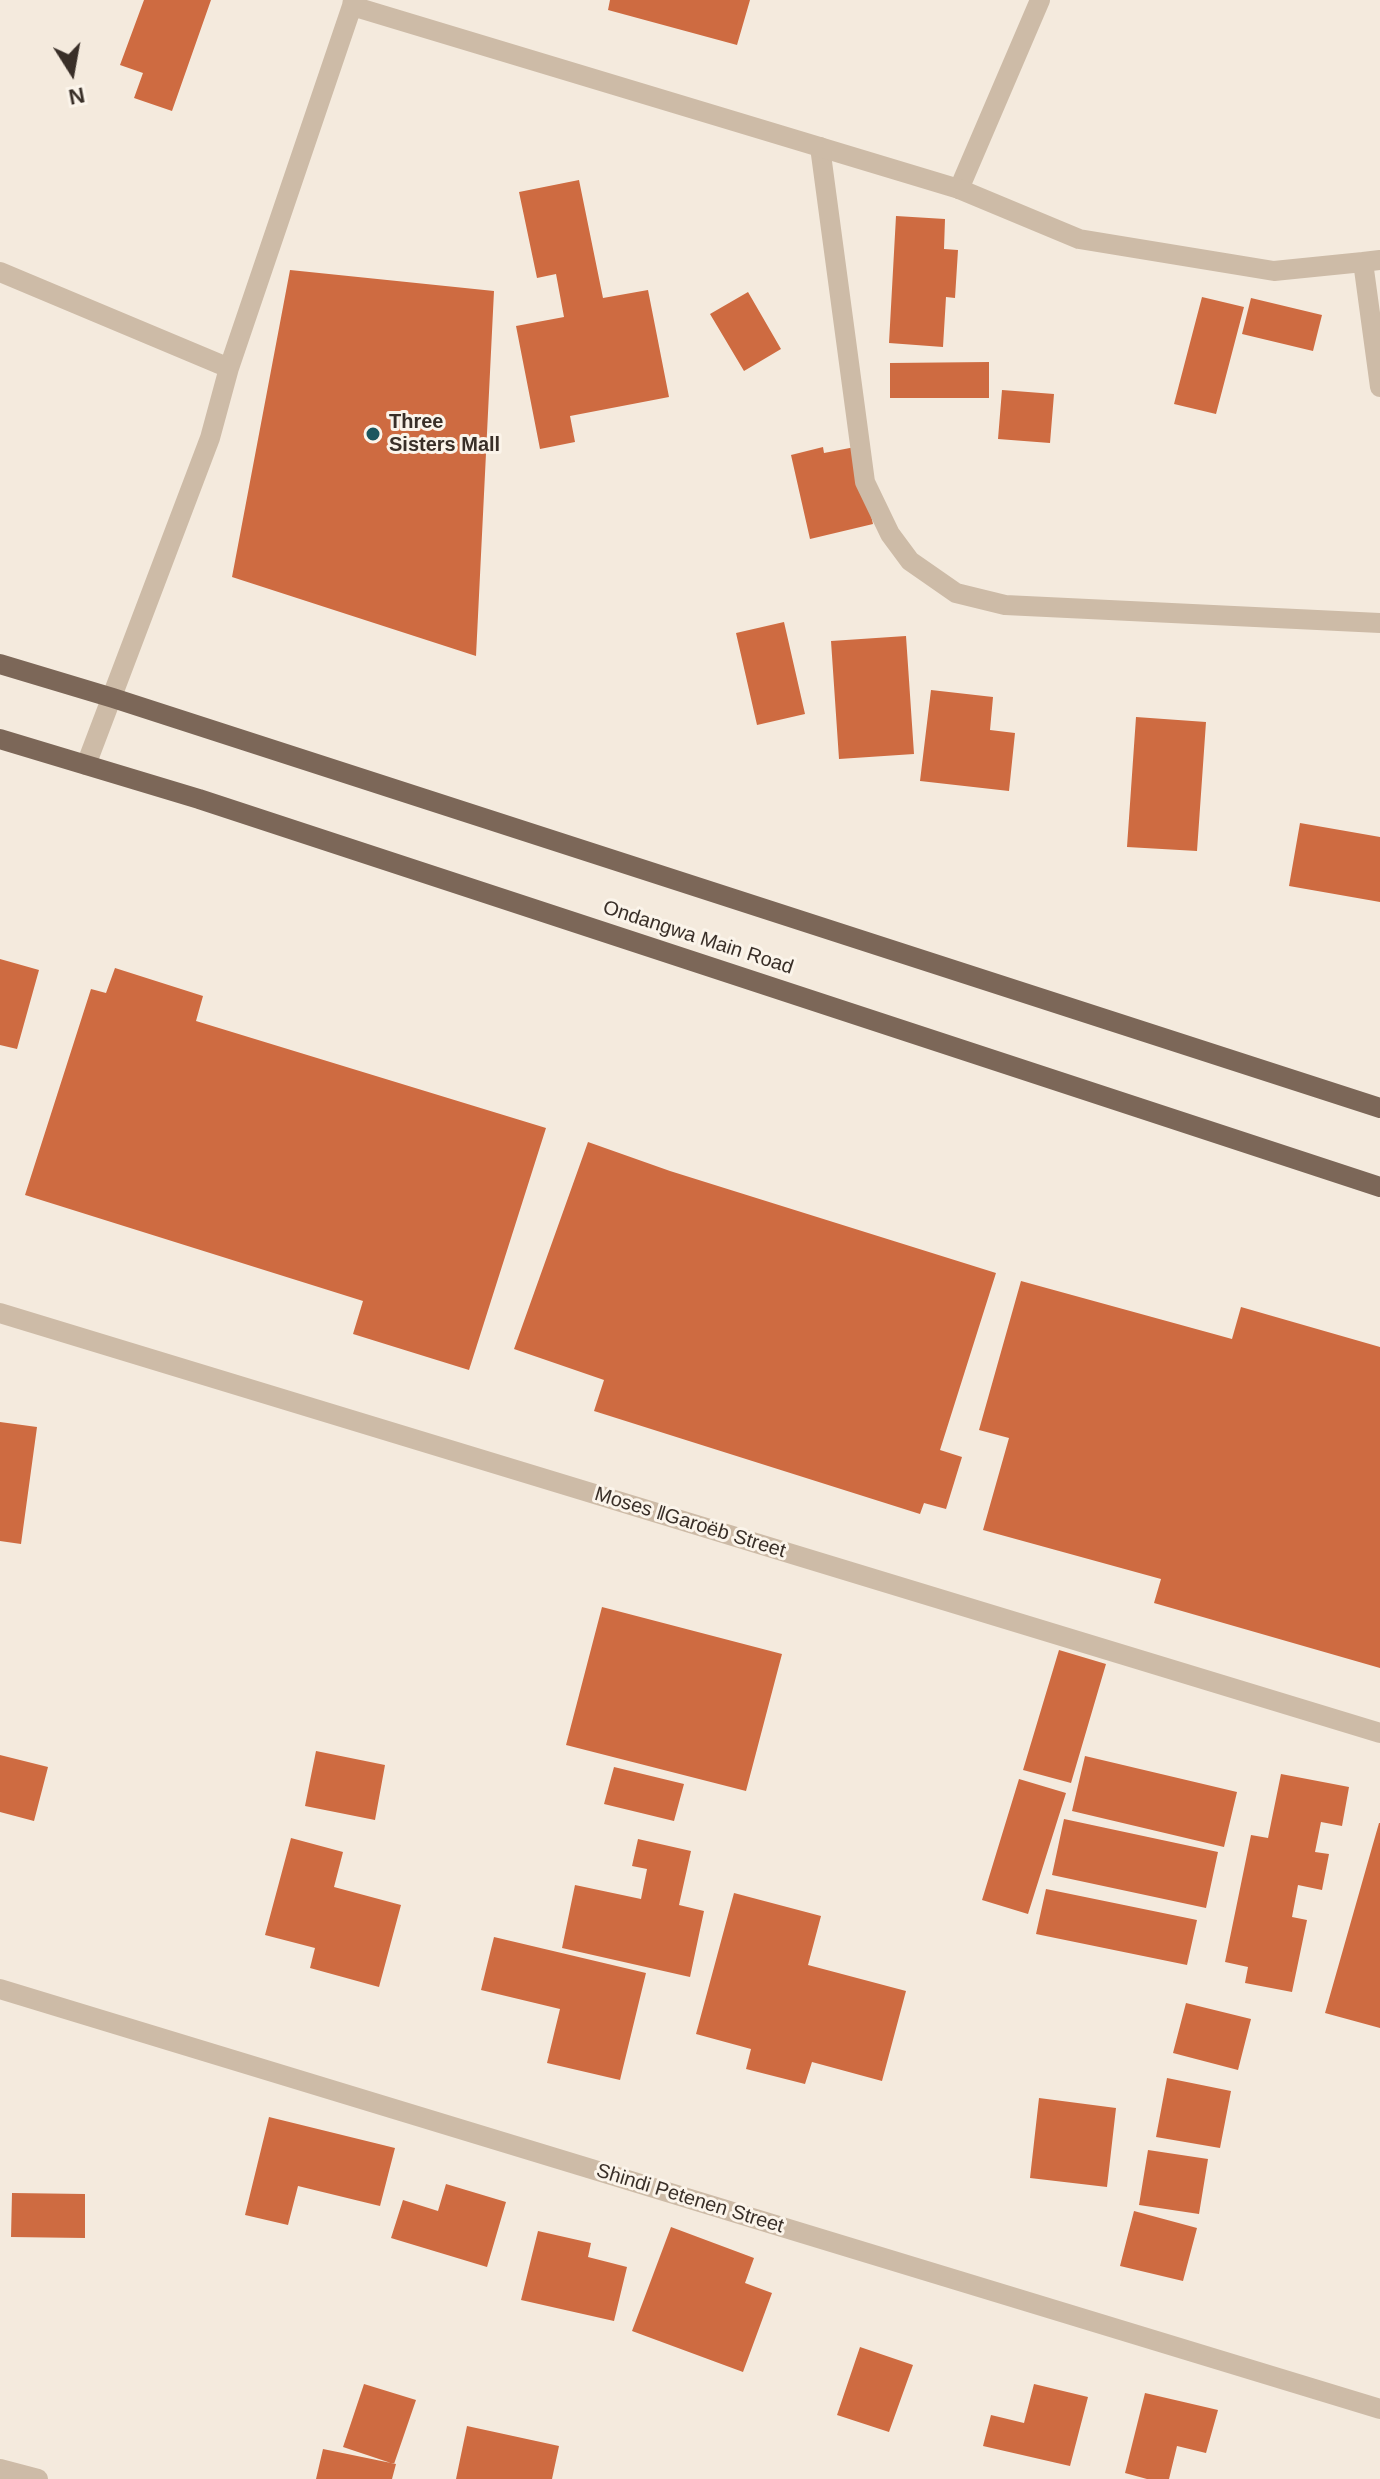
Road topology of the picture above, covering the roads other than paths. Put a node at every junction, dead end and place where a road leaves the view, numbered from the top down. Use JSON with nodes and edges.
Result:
{"nodes":[{"id":1,"x":1040,"y":0,"type":"edge"},
{"id":2,"x":353,"y":3,"type":"edge"},
{"id":3,"x":820,"y":147,"type":"junction"},
{"id":4,"x":959,"y":189,"type":"junction"},
{"id":5,"x":1371,"y":261,"type":"edge"},
{"id":6,"x":0,"y":272,"type":"edge"},
{"id":7,"x":229,"y":368,"type":"junction"},
{"id":8,"x":1380,"y":387,"type":"edge"},
{"id":9,"x":1380,"y":623,"type":"edge"},
{"id":10,"x":0,"y":664,"type":"edge"},
{"id":11,"x":113,"y":698,"type":"junction"},
{"id":12,"x":0,"y":739,"type":"edge"},
{"id":13,"x":86,"y":765,"type":"junction"},
{"id":14,"x":1380,"y":1108,"type":"edge"},
{"id":15,"x":1380,"y":1187,"type":"edge"},
{"id":16,"x":0,"y":1313,"type":"edge"},
{"id":17,"x":1380,"y":1733,"type":"edge"},
{"id":18,"x":0,"y":1989,"type":"edge"},
{"id":19,"x":1380,"y":2409,"type":"edge"},
{"id":20,"x":0,"y":2469,"type":"edge"},
{"id":21,"x":38,"y":2479,"type":"edge"}],
"edges":[{"from":1,"to":4,"type":"street"},
{"from":2,"to":3,"type":"street"},
{"from":2,"to":7,"type":"street"},
{"from":3,"to":4,"type":"street"},
{"from":3,"to":9,"type":"street"},
{"from":4,"to":5,"type":"street"},
{"from":5,"to":8,"type":"street"},
{"from":6,"to":7,"type":"street"},
{"from":7,"to":11,"type":"street"},
{"from":10,"to":11,"type":"main road"},
{"from":11,"to":13,"type":"street"},
{"from":11,"to":14,"type":"main road"},
{"from":12,"to":13,"type":"main road","name":"Ondangwa Main Road"},
{"from":13,"to":15,"type":"main road","name":"Ondangwa Main Road"},
{"from":16,"to":17,"type":"street","name":"Moses ǁGaroëb Street"},
{"from":18,"to":19,"type":"street","name":"Shindi Petenen Street"},
{"from":20,"to":21,"type":"street"}]}
